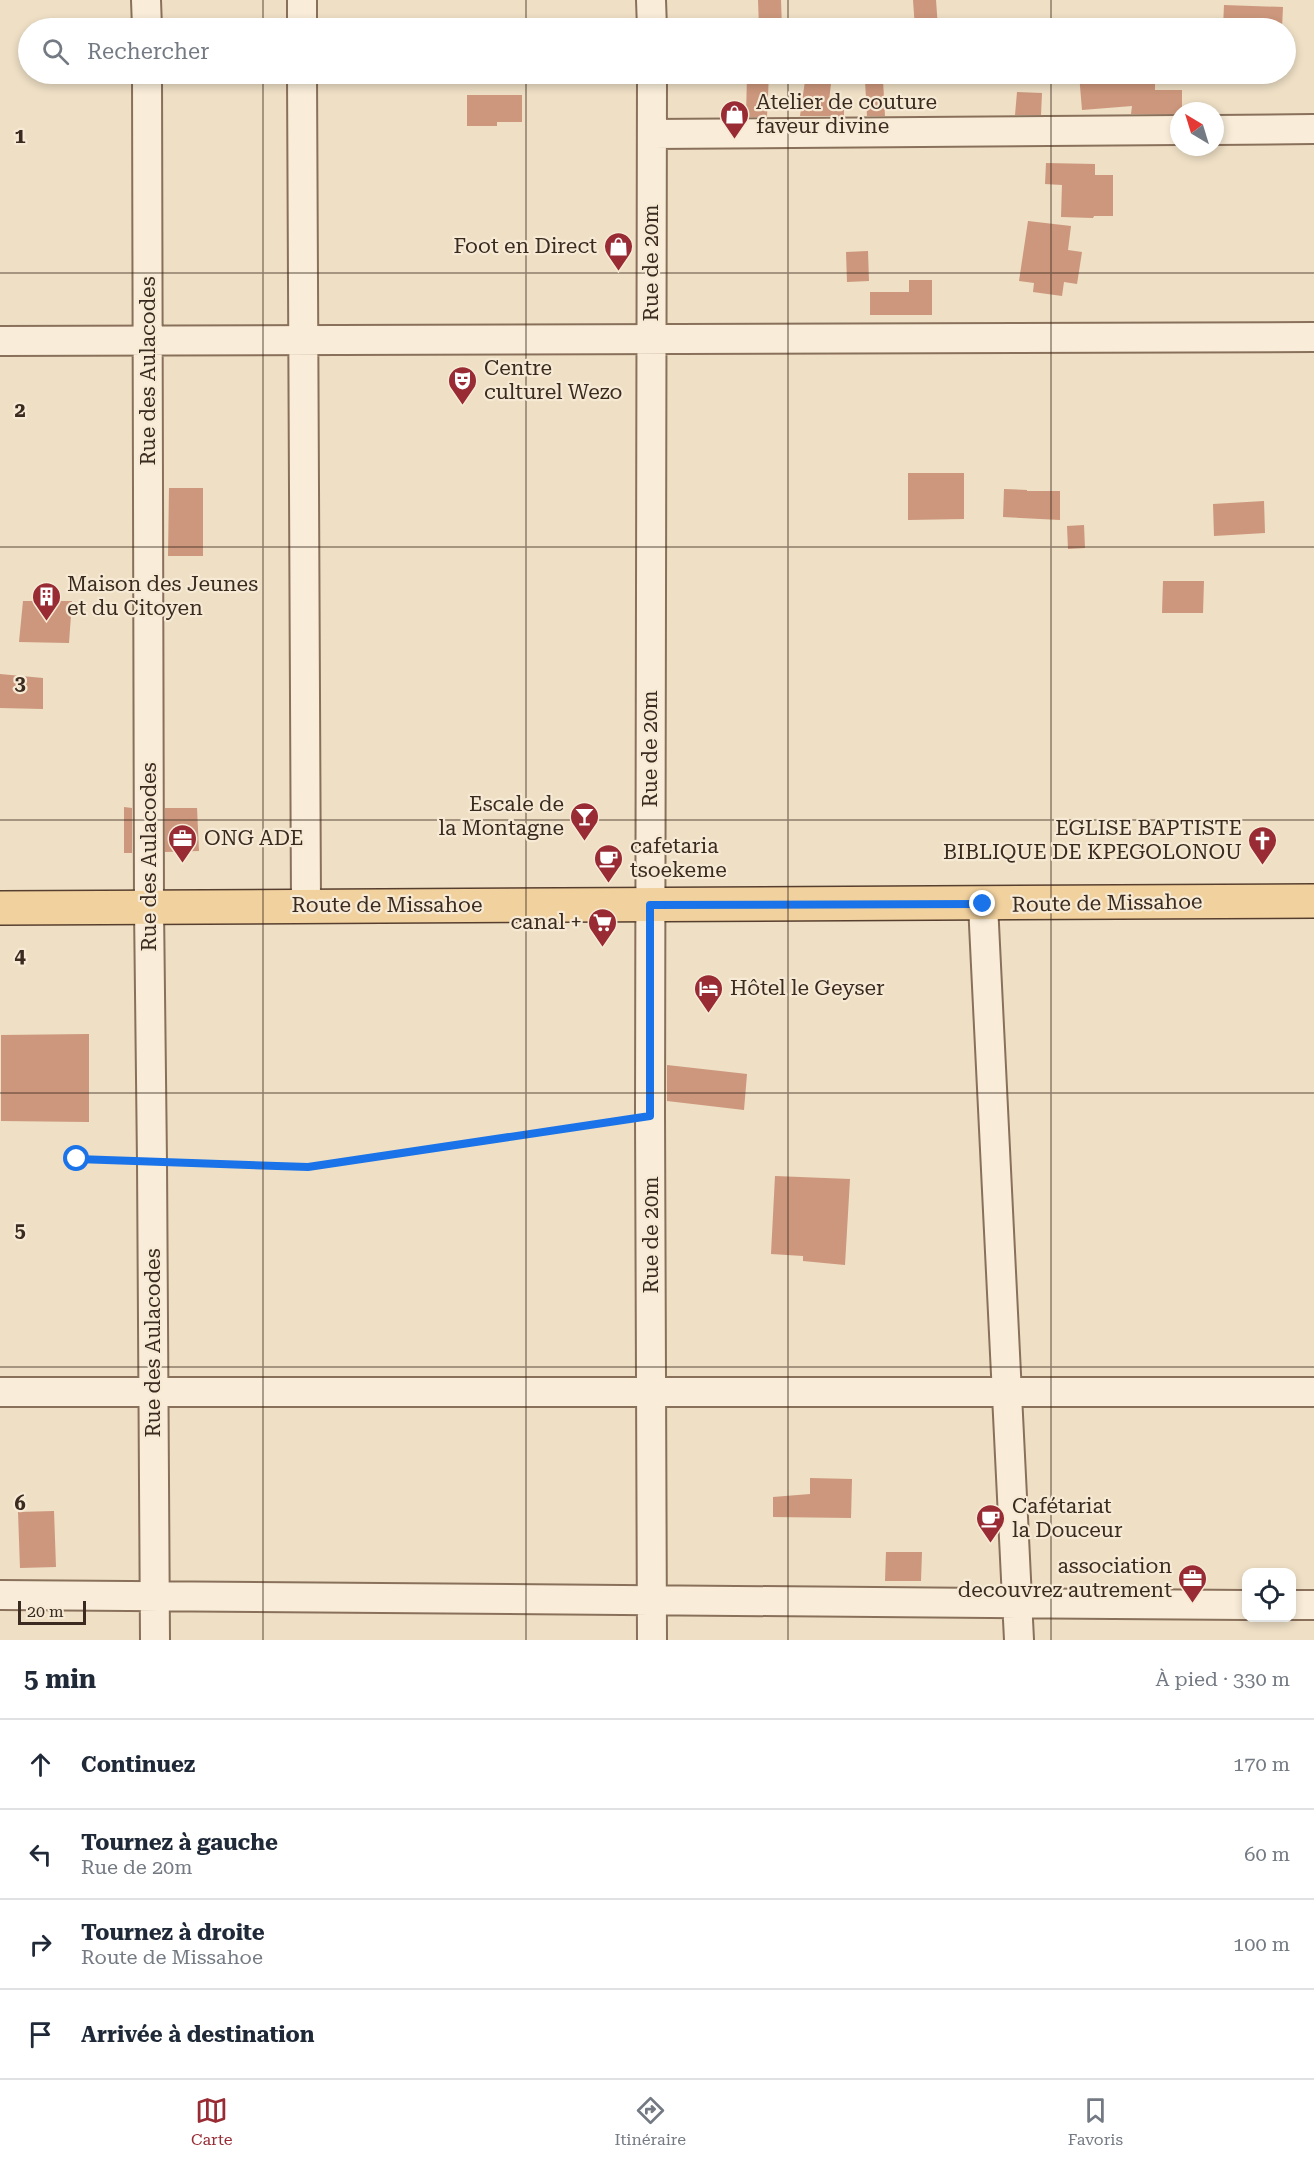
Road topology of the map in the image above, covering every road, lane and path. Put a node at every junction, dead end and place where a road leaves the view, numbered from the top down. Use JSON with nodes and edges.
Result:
{"nodes":[{"id":1,"x":146,"y":0,"type":"edge"},
{"id":2,"x":302,"y":0,"type":"edge"},
{"id":3,"x":651,"y":0,"type":"edge"},
{"id":4,"x":147,"y":18,"type":"edge"},
{"id":5,"x":302,"y":18,"type":"edge"},
{"id":6,"x":652,"y":18,"type":"edge"},
{"id":7,"x":147,"y":84,"type":"edge"},
{"id":8,"x":302,"y":84,"type":"edge"},
{"id":9,"x":652,"y":84,"type":"edge"},
{"id":10,"x":1314,"y":129,"type":"edge"},
{"id":11,"x":1170,"y":130,"type":"edge"},
{"id":12,"x":1224,"y":130,"type":"edge"},
{"id":13,"x":652,"y":134,"type":"junction"},
{"id":14,"x":1314,"y":337,"type":"edge"},
{"id":15,"x":651,"y":339,"type":"junction"},
{"id":16,"x":304,"y":340,"type":"junction"},
{"id":17,"x":0,"y":341,"type":"edge"},
{"id":18,"x":148,"y":341,"type":"junction"},
{"id":19,"x":1314,"y":902,"type":"edge"},
{"id":20,"x":983,"y":904,"type":"junction"},
{"id":21,"x":306,"y":905,"type":"junction"},
{"id":22,"x":650,"y":905,"type":"junction"},
{"id":23,"x":0,"y":908,"type":"edge"},
{"id":24,"x":149,"y":908,"type":"junction"},
{"id":25,"x":650,"y":1116,"type":"junction"},
{"id":26,"x":77,"y":1159,"type":"dead end"},
{"id":27,"x":152,"y":1162,"type":"junction"},
{"id":28,"x":0,"y":1392,"type":"edge"},
{"id":29,"x":153,"y":1392,"type":"junction"},
{"id":30,"x":651,"y":1392,"type":"junction"},
{"id":31,"x":1007,"y":1392,"type":"junction"},
{"id":32,"x":1314,"y":1392,"type":"edge"},
{"id":33,"x":0,"y":1595,"type":"edge"},
{"id":34,"x":154,"y":1596,"type":"junction"},
{"id":35,"x":652,"y":1600,"type":"junction"},
{"id":36,"x":1017,"y":1603,"type":"junction"},
{"id":37,"x":1242,"y":1605,"type":"edge"},
{"id":38,"x":1296,"y":1605,"type":"edge"},
{"id":39,"x":1314,"y":1605,"type":"edge"},
{"id":40,"x":155,"y":1640,"type":"edge"},
{"id":41,"x":652,"y":1640,"type":"edge"},
{"id":42,"x":1019,"y":1640,"type":"edge"}],
"edges":[{"from":1,"to":4,"type":"street"},
{"from":2,"to":5,"type":"street"},
{"from":3,"to":6,"type":"street"},
{"from":7,"to":18,"type":"street","name":"Rue des Aulacodes"},
{"from":8,"to":16,"type":"street"},
{"from":9,"to":13,"type":"street","name":"Rue de 20m"},
{"from":10,"to":12,"type":"street"},
{"from":11,"to":13,"type":"street"},
{"from":13,"to":15,"type":"street","name":"Rue de 20m"},
{"from":14,"to":15,"type":"street"},
{"from":15,"to":16,"type":"street"},
{"from":15,"to":22,"type":"street","name":"Rue de 20m"},
{"from":16,"to":18,"type":"street"},
{"from":16,"to":21,"type":"street"},
{"from":17,"to":18,"type":"street"},
{"from":18,"to":24,"type":"street","name":"Rue des Aulacodes"},
{"from":19,"to":20,"type":"main road","name":"Route de Missahoe"},
{"from":20,"to":22,"type":"main road","name":"Route de Missahoe"},
{"from":20,"to":31,"type":"street"},
{"from":21,"to":22,"type":"main road","name":"Route de Missahoe"},
{"from":21,"to":24,"type":"main road","name":"Route de Missahoe"},
{"from":22,"to":25,"type":"street","name":"Rue de 20m"},
{"from":23,"to":24,"type":"main road","name":"Route de Missahoe"},
{"from":24,"to":27,"type":"street","name":"Rue des Aulacodes"},
{"from":25,"to":27,"type":"path"},
{"from":25,"to":30,"type":"street","name":"Rue de 20m"},
{"from":26,"to":27,"type":"path"},
{"from":27,"to":29,"type":"street","name":"Rue des Aulacodes"},
{"from":28,"to":29,"type":"street"},
{"from":29,"to":30,"type":"street"},
{"from":29,"to":34,"type":"street","name":"Rue des Aulacodes"},
{"from":30,"to":31,"type":"street"},
{"from":30,"to":35,"type":"street","name":"Rue de 20m"},
{"from":31,"to":32,"type":"street"},
{"from":31,"to":36,"type":"street"},
{"from":33,"to":34,"type":"street"},
{"from":34,"to":35,"type":"street"},
{"from":34,"to":40,"type":"street","name":"Rue des Aulacodes"},
{"from":35,"to":36,"type":"street"},
{"from":35,"to":41,"type":"street","name":"Rue de 20m"},
{"from":36,"to":37,"type":"street"},
{"from":36,"to":42,"type":"street"},
{"from":38,"to":39,"type":"street"}]}
